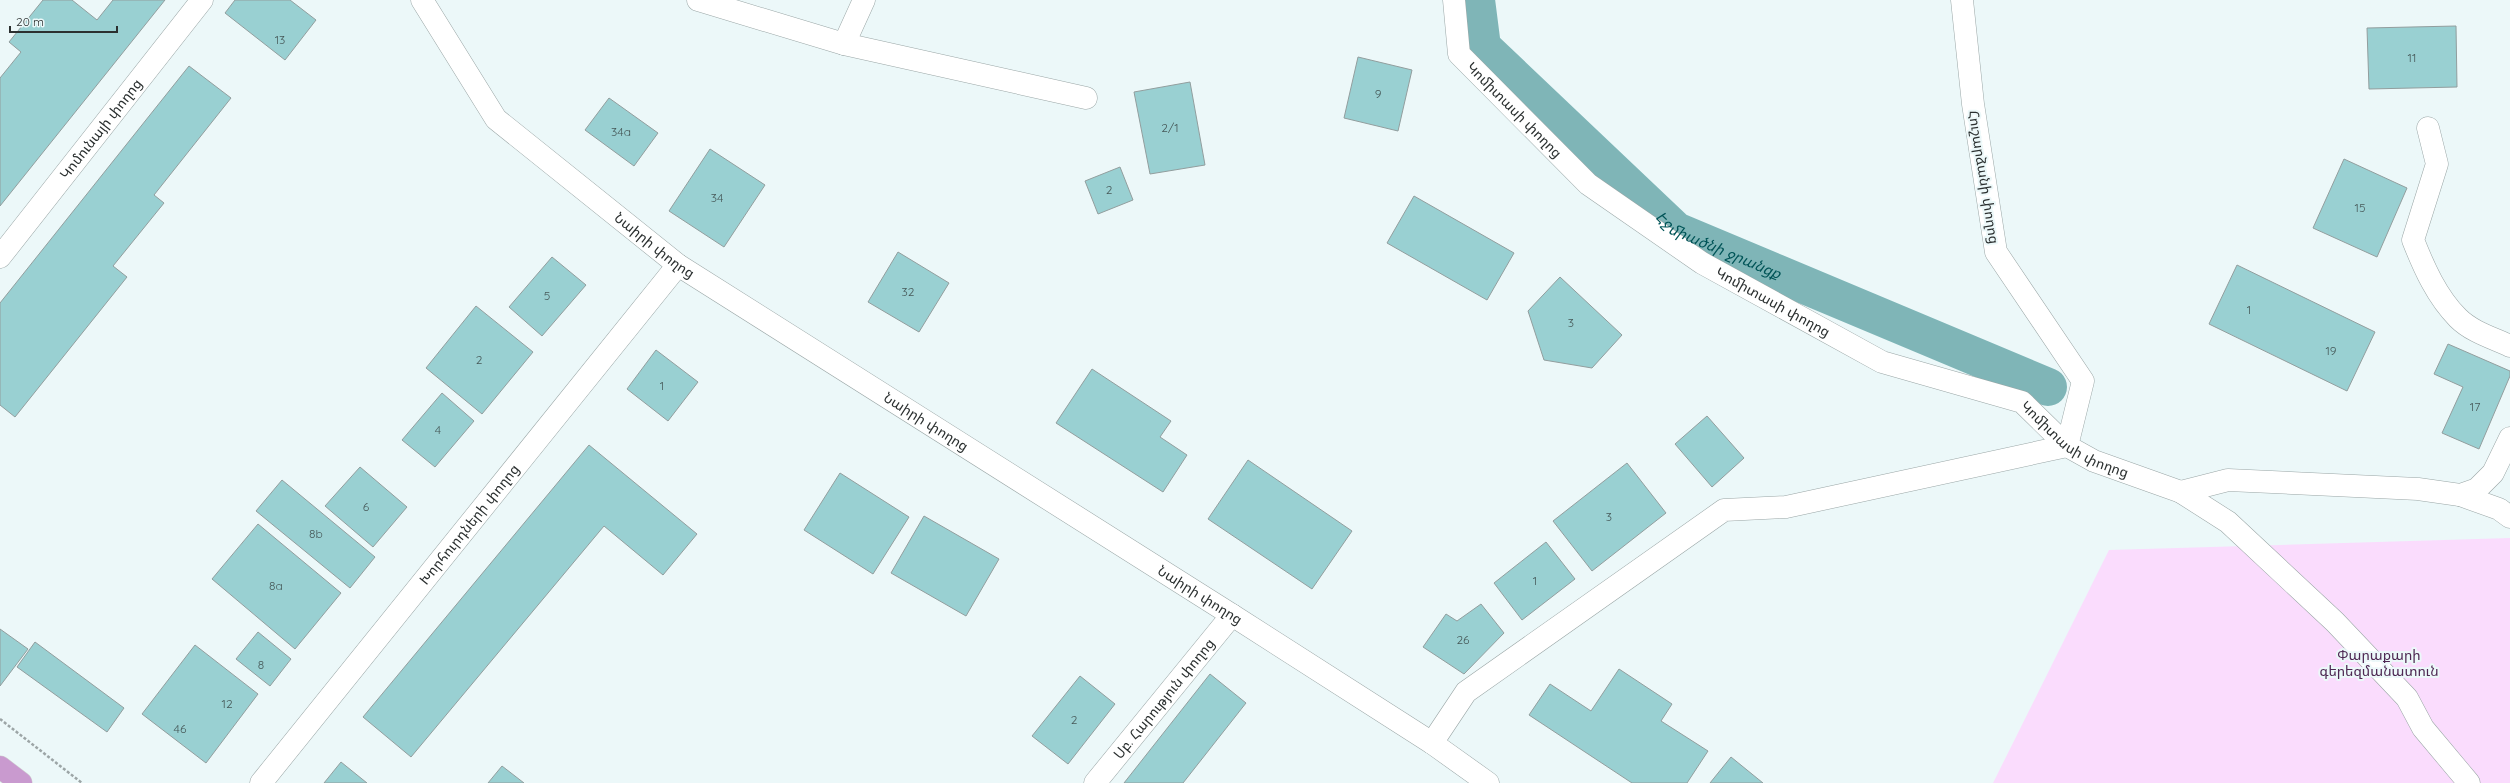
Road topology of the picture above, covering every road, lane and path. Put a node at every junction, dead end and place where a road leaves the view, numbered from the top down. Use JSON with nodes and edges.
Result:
{"nodes":[{"id":1,"x":202,"y":0,"type":"edge"},
{"id":2,"x":422,"y":0,"type":"edge"},
{"id":3,"x":698,"y":0,"type":"edge"},
{"id":4,"x":864,"y":0,"type":"edge"},
{"id":5,"x":1454,"y":0,"type":"edge"},
{"id":6,"x":1962,"y":0,"type":"edge"},
{"id":7,"x":844,"y":44,"type":"junction"},
{"id":8,"x":1086,"y":98,"type":"dead end"},
{"id":9,"x":2428,"y":128,"type":"dead end"},
{"id":10,"x":0,"y":257,"type":"edge"},
{"id":11,"x":678,"y":265,"type":"junction"},
{"id":12,"x":2510,"y":346,"type":"edge"},
{"id":13,"x":2510,"y":438,"type":"edge"},
{"id":14,"x":2066,"y":446,"type":"junction"},
{"id":15,"x":2181,"y":492,"type":"junction"},
{"id":16,"x":2460,"y":495,"type":"junction"},
{"id":17,"x":2510,"y":516,"type":"edge"},
{"id":18,"x":1232,"y":615,"type":"junction"},
{"id":19,"x":0,"y":719,"type":"edge"},
{"id":20,"x":1432,"y":743,"type":"junction"},
{"id":21,"x":0,"y":767,"type":"edge"},
{"id":22,"x":20,"y":783,"type":"edge"},
{"id":23,"x":82,"y":783,"type":"edge"},
{"id":24,"x":261,"y":783,"type":"edge"},
{"id":25,"x":1096,"y":783,"type":"edge"},
{"id":26,"x":1488,"y":783,"type":"edge"},
{"id":27,"x":2470,"y":783,"type":"edge"}],
"edges":[{"from":1,"to":10,"type":"street","name":"Կոմունայի փողոց"},
{"from":2,"to":11,"type":"street","name":"Նաիրի փողոց"},
{"from":3,"to":7,"type":"street"},
{"from":4,"to":7,"type":"street"},
{"from":5,"to":14,"type":"street","name":"Կոմիտասի փողոց"},
{"from":6,"to":14,"type":"street","name":"Հուշարձանի փողոց"},
{"from":7,"to":8,"type":"street"},
{"from":9,"to":12,"type":"street"},
{"from":11,"to":18,"type":"street","name":"Նաիրի փողոց"},
{"from":11,"to":24,"type":"street","name":"Խորհուրդների փողոց"},
{"from":13,"to":16,"type":"street"},
{"from":14,"to":15,"type":"street","name":"Կոմիտասի փողոց"},
{"from":14,"to":20,"type":"street"},
{"from":15,"to":16,"type":"street"},
{"from":15,"to":27,"type":"street","name":"Կոմիտասի փողոց"},
{"from":16,"to":17,"type":"street"},
{"from":18,"to":20,"type":"street","name":"Նաիրի փողոց"},
{"from":18,"to":25,"type":"street","name":"Սբ. Հարություն փողոց"},
{"from":19,"to":23,"type":"path"},
{"from":20,"to":26,"type":"street","name":"Նաիրի փողոց"},
{"from":21,"to":22,"type":"highway"}]}
